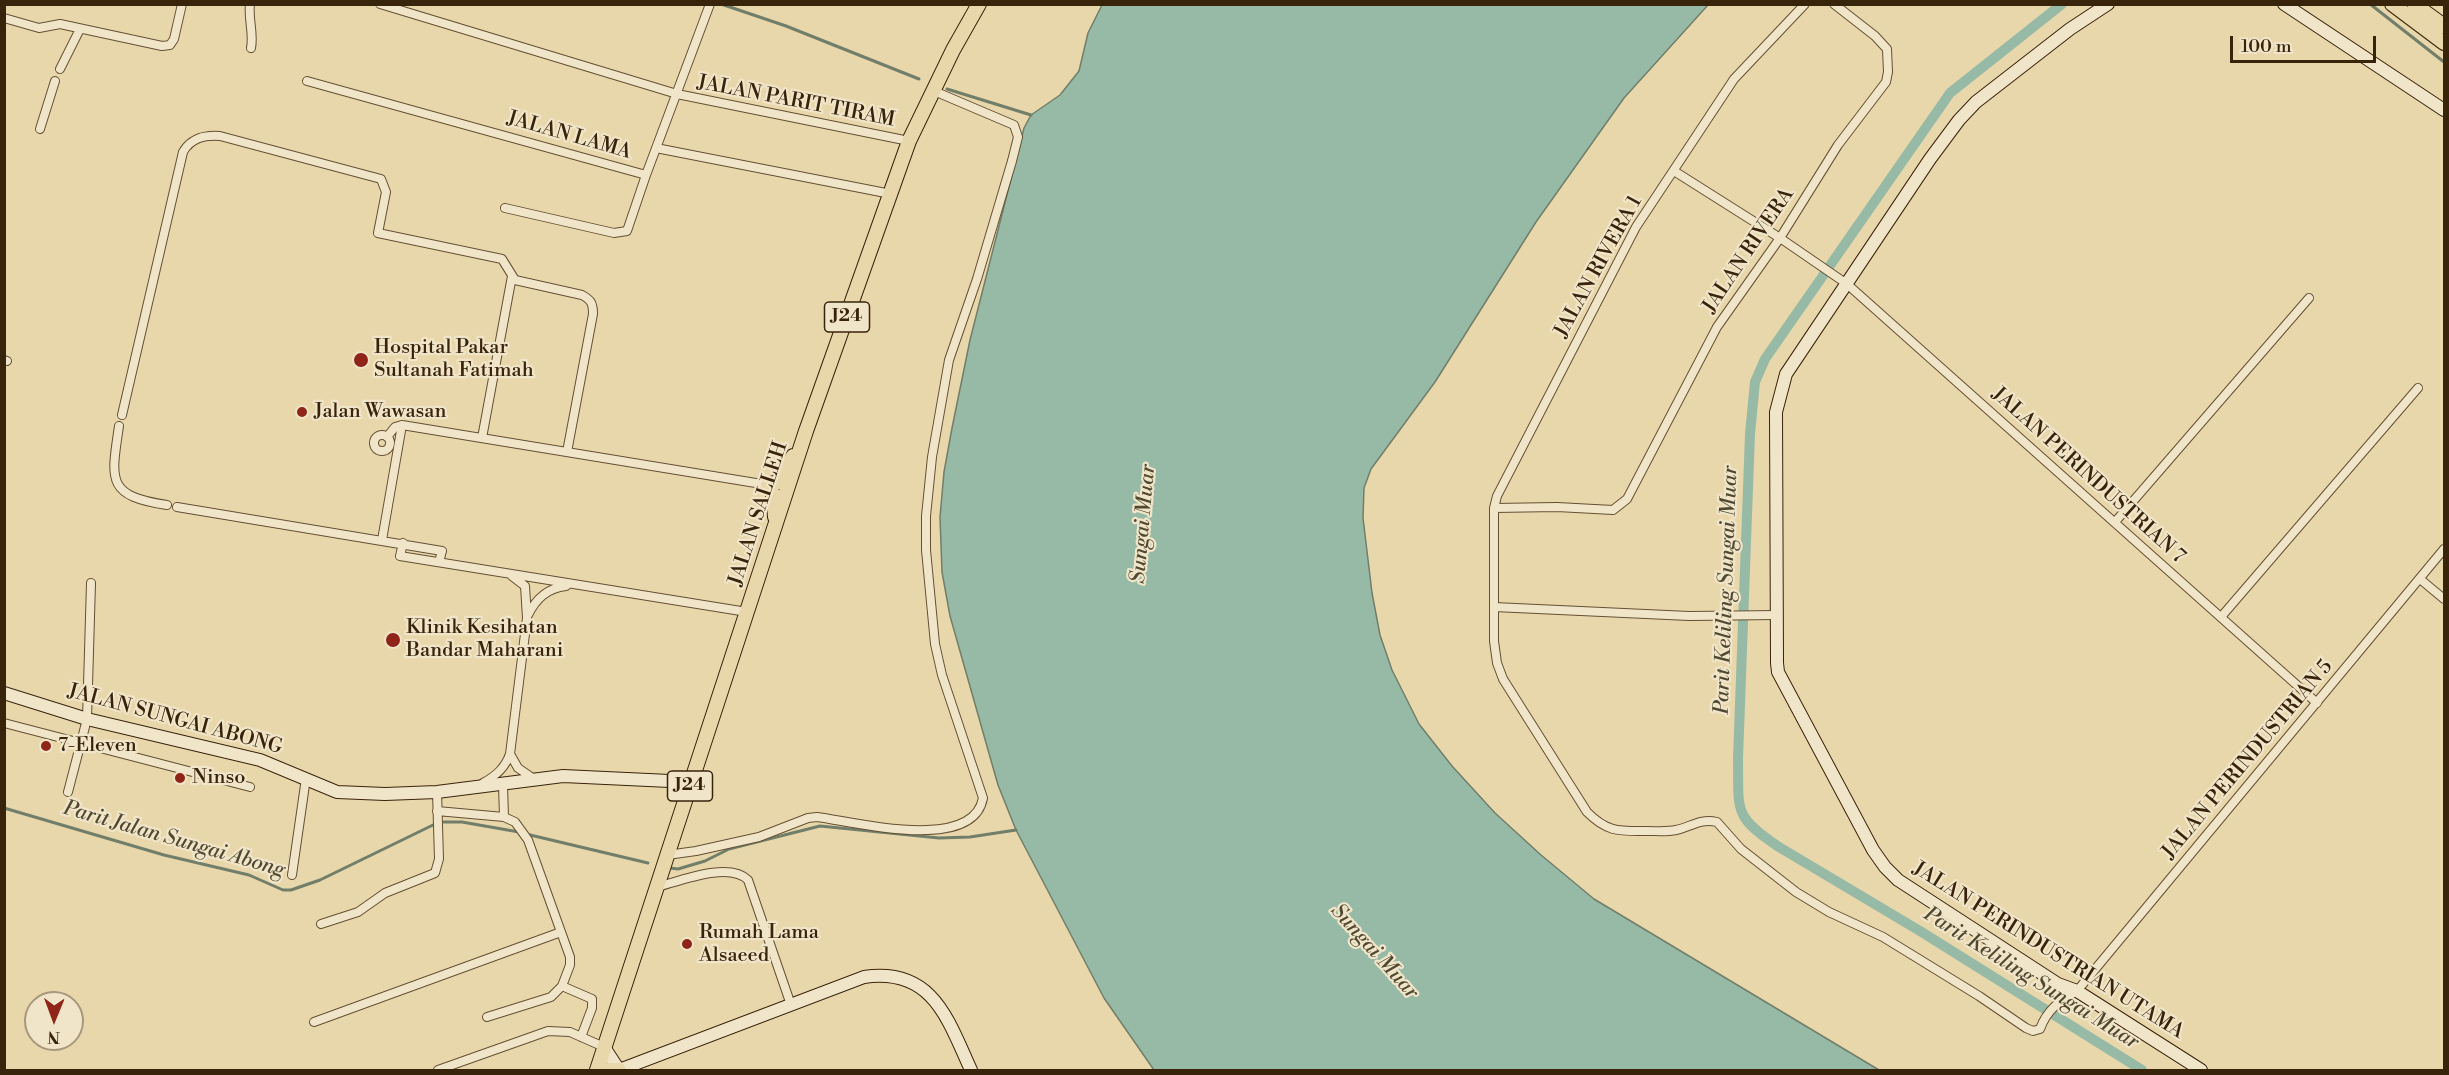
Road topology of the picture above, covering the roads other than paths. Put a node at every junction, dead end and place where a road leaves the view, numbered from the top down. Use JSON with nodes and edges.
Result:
{"nodes":[{"id":1,"x":182,"y":4,"type":"edge"},
{"id":2,"x":250,"y":4,"type":"edge"},
{"id":3,"x":380,"y":4,"type":"edge"},
{"id":4,"x":710,"y":4,"type":"edge"},
{"id":5,"x":979,"y":4,"type":"edge"},
{"id":6,"x":1805,"y":4,"type":"edge"},
{"id":7,"x":1834,"y":4,"type":"edge"},
{"id":8,"x":2108,"y":4,"type":"edge"},
{"id":9,"x":2284,"y":4,"type":"edge"},
{"id":10,"x":2392,"y":4,"type":"edge"},
{"id":11,"x":2414,"y":4,"type":"edge"},
{"id":12,"x":4,"y":18,"type":"edge"},
{"id":13,"x":2445,"y":26,"type":"edge"},
{"id":14,"x":80,"y":29,"type":"junction"},
{"id":15,"x":2445,"y":43,"type":"edge"},
{"id":16,"x":251,"y":48,"type":"dead end"},
{"id":17,"x":60,"y":69,"type":"dead end"},
{"id":18,"x":55,"y":81,"type":"dead end"},
{"id":19,"x":307,"y":81,"type":"dead end"},
{"id":20,"x":934,"y":91,"type":"junction"},
{"id":21,"x":677,"y":94,"type":"junction"},
{"id":22,"x":2445,"y":110,"type":"edge"},
{"id":23,"x":40,"y":129,"type":"dead end"},
{"id":24,"x":909,"y":141,"type":"junction"},
{"id":25,"x":656,"y":148,"type":"junction"},
{"id":26,"x":1674,"y":171,"type":"junction"},
{"id":27,"x":646,"y":175,"type":"junction"},
{"id":28,"x":891,"y":194,"type":"junction"},
{"id":29,"x":505,"y":208,"type":"dead end"},
{"id":30,"x":1780,"y":238,"type":"junction"},
{"id":31,"x":512,"y":276,"type":"junction"},
{"id":32,"x":1847,"y":284,"type":"junction"},
{"id":33,"x":2309,"y":298,"type":"dead end"},
{"id":34,"x":2418,"y":388,"type":"dead end"},
{"id":35,"x":122,"y":415,"type":"dead end"},
{"id":36,"x":402,"y":425,"type":"junction"},
{"id":37,"x":119,"y":426,"type":"dead end"},
{"id":38,"x":387,"y":437,"type":"junction"},
{"id":39,"x":482,"y":438,"type":"junction"},
{"id":40,"x":803,"y":441,"type":"junction"},
{"id":41,"x":394,"y":447,"type":"junction"},
{"id":42,"x":567,"y":452,"type":"junction"},
{"id":43,"x":768,"y":485,"type":"junction"},
{"id":44,"x":167,"y":505,"type":"dead end"},
{"id":45,"x":177,"y":507,"type":"dead end"},
{"id":46,"x":1494,"y":508,"type":"junction"},
{"id":47,"x":2115,"y":522,"type":"junction"},
{"id":48,"x":776,"y":525,"type":"junction"},
{"id":49,"x":382,"y":540,"type":"junction"},
{"id":50,"x":402,"y":543,"type":"junction"},
{"id":51,"x":2445,"y":549,"type":"edge"},
{"id":52,"x":440,"y":562,"type":"junction"},
{"id":53,"x":507,"y":573,"type":"junction"},
{"id":54,"x":2420,"y":579,"type":"junction"},
{"id":55,"x":91,"y":583,"type":"dead end"},
{"id":56,"x":578,"y":586,"type":"junction"},
{"id":57,"x":2445,"y":599,"type":"edge"},
{"id":58,"x":1494,"y":607,"type":"junction"},
{"id":59,"x":747,"y":612,"type":"junction"},
{"id":60,"x":1777,"y":615,"type":"junction"},
{"id":61,"x":2221,"y":617,"type":"junction"},
{"id":62,"x":527,"y":618,"type":"junction"},
{"id":63,"x":4,"y":693,"type":"edge"},
{"id":64,"x":2317,"y":702,"type":"junction"},
{"id":65,"x":87,"y":719,"type":"junction"},
{"id":66,"x":4,"y":723,"type":"edge"},
{"id":67,"x":80,"y":743,"type":"junction"},
{"id":68,"x":510,"y":754,"type":"junction"},
{"id":69,"x":306,"y":778,"type":"junction"},
{"id":70,"x":537,"y":781,"type":"junction"},
{"id":71,"x":691,"y":782,"type":"junction"},
{"id":72,"x":503,"y":785,"type":"junction"},
{"id":73,"x":250,"y":787,"type":"dead end"},
{"id":74,"x":473,"y":788,"type":"junction"},
{"id":75,"x":68,"y":792,"type":"dead end"},
{"id":76,"x":437,"y":792,"type":"junction"},
{"id":77,"x":437,"y":811,"type":"junction"},
{"id":78,"x":504,"y":817,"type":"junction"},
{"id":79,"x":667,"y":855,"type":"junction"},
{"id":80,"x":292,"y":875,"type":"dead end"},
{"id":81,"x":657,"y":887,"type":"junction"},
{"id":82,"x":321,"y":924,"type":"dead end"},
{"id":83,"x":561,"y":932,"type":"junction"},
{"id":84,"x":562,"y":986,"type":"junction"},
{"id":85,"x":2077,"y":991,"type":"junction"},
{"id":86,"x":791,"y":1005,"type":"junction"},
{"id":87,"x":487,"y":1017,"type":"dead end"},
{"id":88,"x":314,"y":1022,"type":"dead end"},
{"id":89,"x":581,"y":1037,"type":"junction"},
{"id":90,"x":604,"y":1047,"type":"junction"},
{"id":91,"x":615,"y":1070,"type":"edge"},
{"id":92,"x":438,"y":1071,"type":"edge"},
{"id":93,"x":597,"y":1071,"type":"edge"},
{"id":94,"x":971,"y":1071,"type":"edge"},
{"id":95,"x":2200,"y":1071,"type":"edge"}],
"edges":[{"from":1,"to":14,"type":"street"},
{"from":2,"to":16,"type":"street"},
{"from":3,"to":21,"type":"street","name":"JALAN PARIT TIRAM"},
{"from":4,"to":21,"type":"street","name":"JALAN LAMA"},
{"from":5,"to":20,"type":"main road","name":"JALAN SALLEH","number":"J24"},
{"from":6,"to":26,"type":"street","name":"JALAN RIVERA 1"},
{"from":7,"to":30,"type":"street","name":"JALAN RIVERA"},
{"from":8,"to":32,"type":"street","name":"JALAN PERINDUSTRIAN UTAMA"},
{"from":9,"to":22,"type":"street"},
{"from":10,"to":15,"type":"main road"},
{"from":11,"to":13,"type":"main road"},
{"from":12,"to":14,"type":"street"},
{"from":14,"to":17,"type":"street"},
{"from":18,"to":23,"type":"street"},
{"from":19,"to":27,"type":"street","name":"JALAN LAMA"},
{"from":20,"to":24,"type":"main road","name":"JALAN SALLEH","number":"J24"},
{"from":20,"to":79,"type":"street"},
{"from":21,"to":24,"type":"street","name":"JALAN PARIT TIRAM"},
{"from":21,"to":25,"type":"street","name":"JALAN LAMA"},
{"from":24,"to":28,"type":"main road","name":"JALAN SALLEH","number":"J24"},
{"from":25,"to":27,"type":"street","name":"JALAN LAMA"},
{"from":25,"to":28,"type":"street"},
{"from":26,"to":30,"type":"street","name":"JALAN PERINDUSTRIAN 7"},
{"from":26,"to":46,"type":"street","name":"JALAN RIVERA 1"},
{"from":27,"to":29,"type":"street"},
{"from":28,"to":40,"type":"main road","name":"JALAN SALLEH","number":"J24"},
{"from":30,"to":32,"type":"street","name":"JALAN PERINDUSTRIAN 7"},
{"from":30,"to":46,"type":"street","name":"JALAN RIVERA"},
{"from":31,"to":35,"type":"street"},
{"from":31,"to":39,"type":"street"},
{"from":31,"to":42,"type":"street"},
{"from":32,"to":47,"type":"street","name":"JALAN PERINDUSTRIAN 7"},
{"from":32,"to":60,"type":"street","name":"JALAN PERINDUSTRIAN UTAMA"},
{"from":33,"to":47,"type":"street"},
{"from":34,"to":61,"type":"street"},
{"from":36,"to":38,"type":"street"},
{"from":36,"to":39,"type":"street"},
{"from":36,"to":41,"type":"street"},
{"from":37,"to":44,"type":"street"},
{"from":38,"to":41,"type":"street"},
{"from":38,"to":41,"type":"street"},
{"from":39,"to":42,"type":"street"},
{"from":40,"to":43,"type":"main road"},
{"from":40,"to":48,"type":"main road","name":"JALAN SALLEH","number":"J24"},
{"from":41,"to":49,"type":"street"},
{"from":42,"to":43,"type":"street"},
{"from":43,"to":48,"type":"main road"},
{"from":45,"to":49,"type":"street"},
{"from":46,"to":58,"type":"street"},
{"from":47,"to":61,"type":"street","name":"JALAN PERINDUSTRIAN 7"},
{"from":48,"to":59,"type":"main road","name":"JALAN SALLEH","number":"J24"},
{"from":49,"to":50,"type":"street"},
{"from":50,"to":52,"type":"street"},
{"from":50,"to":52,"type":"street"},
{"from":51,"to":54,"type":"street","name":"JALAN PERINDUSTRIAN 5"},
{"from":52,"to":53,"type":"street"},
{"from":53,"to":56,"type":"street"},
{"from":53,"to":62,"type":"street"},
{"from":54,"to":57,"type":"street"},
{"from":54,"to":64,"type":"street","name":"JALAN PERINDUSTRIAN 5"},
{"from":55,"to":65,"type":"street"},
{"from":56,"to":59,"type":"street"},
{"from":56,"to":62,"type":"street"},
{"from":58,"to":60,"type":"street"},
{"from":58,"to":85,"type":"street","name":"JALAN PERINDUSTRIAN 5"},
{"from":59,"to":71,"type":"main road","name":"JALAN SALLEH","number":"J24"},
{"from":60,"to":85,"type":"street","name":"JALAN PERINDUSTRIAN UTAMA"},
{"from":61,"to":64,"type":"street","name":"JALAN PERINDUSTRIAN 7"},
{"from":62,"to":68,"type":"street"},
{"from":63,"to":65,"type":"street","name":"JALAN SUNGAI ABONG"},
{"from":64,"to":85,"type":"street","name":"JALAN PERINDUSTRIAN 5"},
{"from":65,"to":67,"type":"street"},
{"from":65,"to":69,"type":"street","name":"JALAN SUNGAI ABONG"},
{"from":66,"to":67,"type":"street"},
{"from":67,"to":73,"type":"street"},
{"from":67,"to":75,"type":"street"},
{"from":68,"to":70,"type":"street"},
{"from":68,"to":74,"type":"street"},
{"from":69,"to":76,"type":"street","name":"JALAN SUNGAI ABONG"},
{"from":69,"to":80,"type":"street"},
{"from":70,"to":71,"type":"street","name":"JALAN SUNGAI ABONG"},
{"from":70,"to":72,"type":"street","name":"JALAN SUNGAI ABONG"},
{"from":71,"to":79,"type":"main road","name":"JALAN SALLEH","number":"J24"},
{"from":72,"to":74,"type":"street","name":"JALAN SUNGAI ABONG"},
{"from":72,"to":78,"type":"street"},
{"from":74,"to":76,"type":"street","name":"JALAN SUNGAI ABONG"},
{"from":76,"to":77,"type":"street"},
{"from":77,"to":78,"type":"street"},
{"from":77,"to":82,"type":"street"},
{"from":78,"to":83,"type":"street"},
{"from":79,"to":81,"type":"main road","name":"JALAN SALLEH","number":"J24"},
{"from":81,"to":86,"type":"street"},
{"from":81,"to":90,"type":"main road","name":"JALAN SALLEH","number":"J24"},
{"from":83,"to":84,"type":"street"},
{"from":83,"to":88,"type":"street"},
{"from":84,"to":87,"type":"street"},
{"from":84,"to":89,"type":"street"},
{"from":85,"to":95,"type":"street","name":"JALAN PERINDUSTRIAN UTAMA"},
{"from":86,"to":91,"type":"street"},
{"from":86,"to":94,"type":"street"},
{"from":89,"to":90,"type":"street"},
{"from":89,"to":92,"type":"street"},
{"from":90,"to":91,"type":"street"},
{"from":90,"to":93,"type":"main road","number":"J24"}]}
